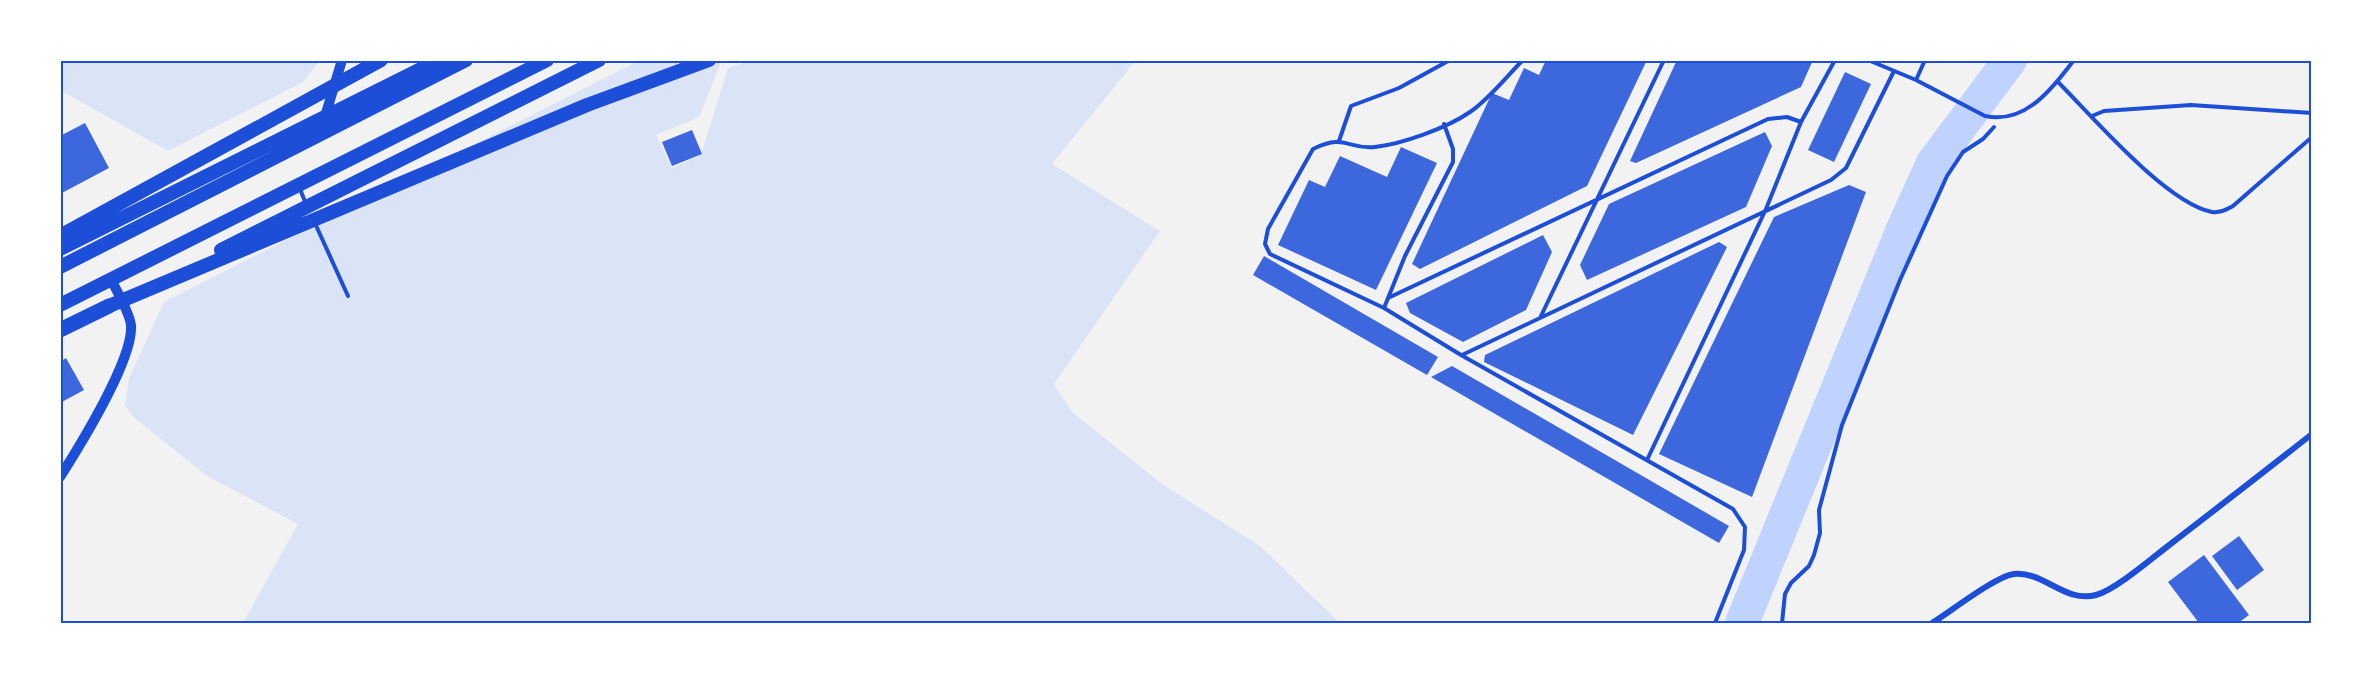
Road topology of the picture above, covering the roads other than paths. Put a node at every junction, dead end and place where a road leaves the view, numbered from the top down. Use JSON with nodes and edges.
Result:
{"nodes":[{"id":1,"x":342,"y":60,"type":"edge"},
{"id":2,"x":381,"y":60,"type":"edge"},
{"id":3,"x":439,"y":60,"type":"edge"},
{"id":4,"x":465,"y":60,"type":"edge"},
{"id":5,"x":547,"y":60,"type":"edge"},
{"id":6,"x":599,"y":60,"type":"edge"},
{"id":7,"x":709,"y":60,"type":"edge"},
{"id":8,"x":1450,"y":60,"type":"edge"},
{"id":9,"x":1523,"y":60,"type":"edge"},
{"id":10,"x":1664,"y":60,"type":"edge"},
{"id":11,"x":1835,"y":60,"type":"edge"},
{"id":12,"x":1868,"y":60,"type":"edge"},
{"id":13,"x":1925,"y":60,"type":"edge"},
{"id":14,"x":2074,"y":60,"type":"edge"},
{"id":15,"x":1894,"y":71,"type":"junction"},
{"id":16,"x":1916,"y":80,"type":"junction"},
{"id":17,"x":2058,"y":82,"type":"junction"},
{"id":18,"x":2312,"y":113,"type":"edge"},
{"id":19,"x":2092,"y":116,"type":"junction"},
{"id":20,"x":1802,"y":122,"type":"junction"},
{"id":21,"x":1444,"y":124,"type":"junction"},
{"id":22,"x":320,"y":133,"type":"junction"},
{"id":23,"x":2312,"y":137,"type":"edge"},
{"id":24,"x":1339,"y":141,"type":"junction"},
{"id":25,"x":298,"y":185,"type":"junction"},
{"id":26,"x":1599,"y":197,"type":"junction"},
{"id":27,"x":1766,"y":209,"type":"junction"},
{"id":28,"x":60,"y":236,"type":"edge"},
{"id":29,"x":60,"y":249,"type":"edge"},
{"id":30,"x":60,"y":267,"type":"edge"},
{"id":31,"x":111,"y":279,"type":"junction"},
{"id":32,"x":348,"y":296,"type":"dead end"},
{"id":33,"x":1388,"y":298,"type":"junction"},
{"id":34,"x":60,"y":305,"type":"edge"},
{"id":35,"x":109,"y":306,"type":"junction"},
{"id":36,"x":1384,"y":308,"type":"junction"},
{"id":37,"x":1541,"y":317,"type":"junction"},
{"id":38,"x":60,"y":330,"type":"edge"},
{"id":39,"x":1461,"y":355,"type":"junction"},
{"id":40,"x":2312,"y":434,"type":"edge"},
{"id":41,"x":1647,"y":460,"type":"junction"},
{"id":42,"x":60,"y":477,"type":"edge"},
{"id":43,"x":1715,"y":623,"type":"edge"},
{"id":44,"x":1932,"y":623,"type":"edge"}],
"edges":[{"from":1,"to":22,"type":"street"},
{"from":2,"to":28,"type":"highway"},
{"from":3,"to":29,"type":"highway"},
{"from":4,"to":22,"type":"highway"},
{"from":5,"to":25,"type":"highway"},
{"from":6,"to":35,"type":"highway"},
{"from":7,"to":35,"type":"highway"},
{"from":8,"to":24,"type":"lane"},
{"from":9,"to":21,"type":"lane"},
{"from":10,"to":26,"type":"lane"},
{"from":11,"to":20,"type":"lane"},
{"from":12,"to":15,"type":"lane"},
{"from":13,"to":16,"type":"lane"},
{"from":14,"to":17,"type":"lane"},
{"from":15,"to":16,"type":"lane"},
{"from":15,"to":27,"type":"lane"},
{"from":16,"to":17,"type":"lane"},
{"from":17,"to":19,"type":"lane"},
{"from":18,"to":19,"type":"lane"},
{"from":19,"to":23,"type":"lane"},
{"from":20,"to":26,"type":"lane"},
{"from":20,"to":27,"type":"lane"},
{"from":21,"to":24,"type":"lane"},
{"from":21,"to":33,"type":"lane"},
{"from":22,"to":30,"type":"highway"},
{"from":24,"to":36,"type":"lane"},
{"from":25,"to":31,"type":"highway"},
{"from":25,"to":32,"type":"lane"},
{"from":26,"to":33,"type":"lane"},
{"from":26,"to":37,"type":"lane"},
{"from":27,"to":37,"type":"lane"},
{"from":27,"to":41,"type":"lane"},
{"from":31,"to":34,"type":"highway"},
{"from":31,"to":42,"type":"street"},
{"from":33,"to":36,"type":"lane"},
{"from":35,"to":38,"type":"highway"},
{"from":36,"to":39,"type":"lane"},
{"from":37,"to":39,"type":"lane"},
{"from":39,"to":41,"type":"lane"},
{"from":40,"to":44,"type":"street"},
{"from":41,"to":43,"type":"lane"}]}
